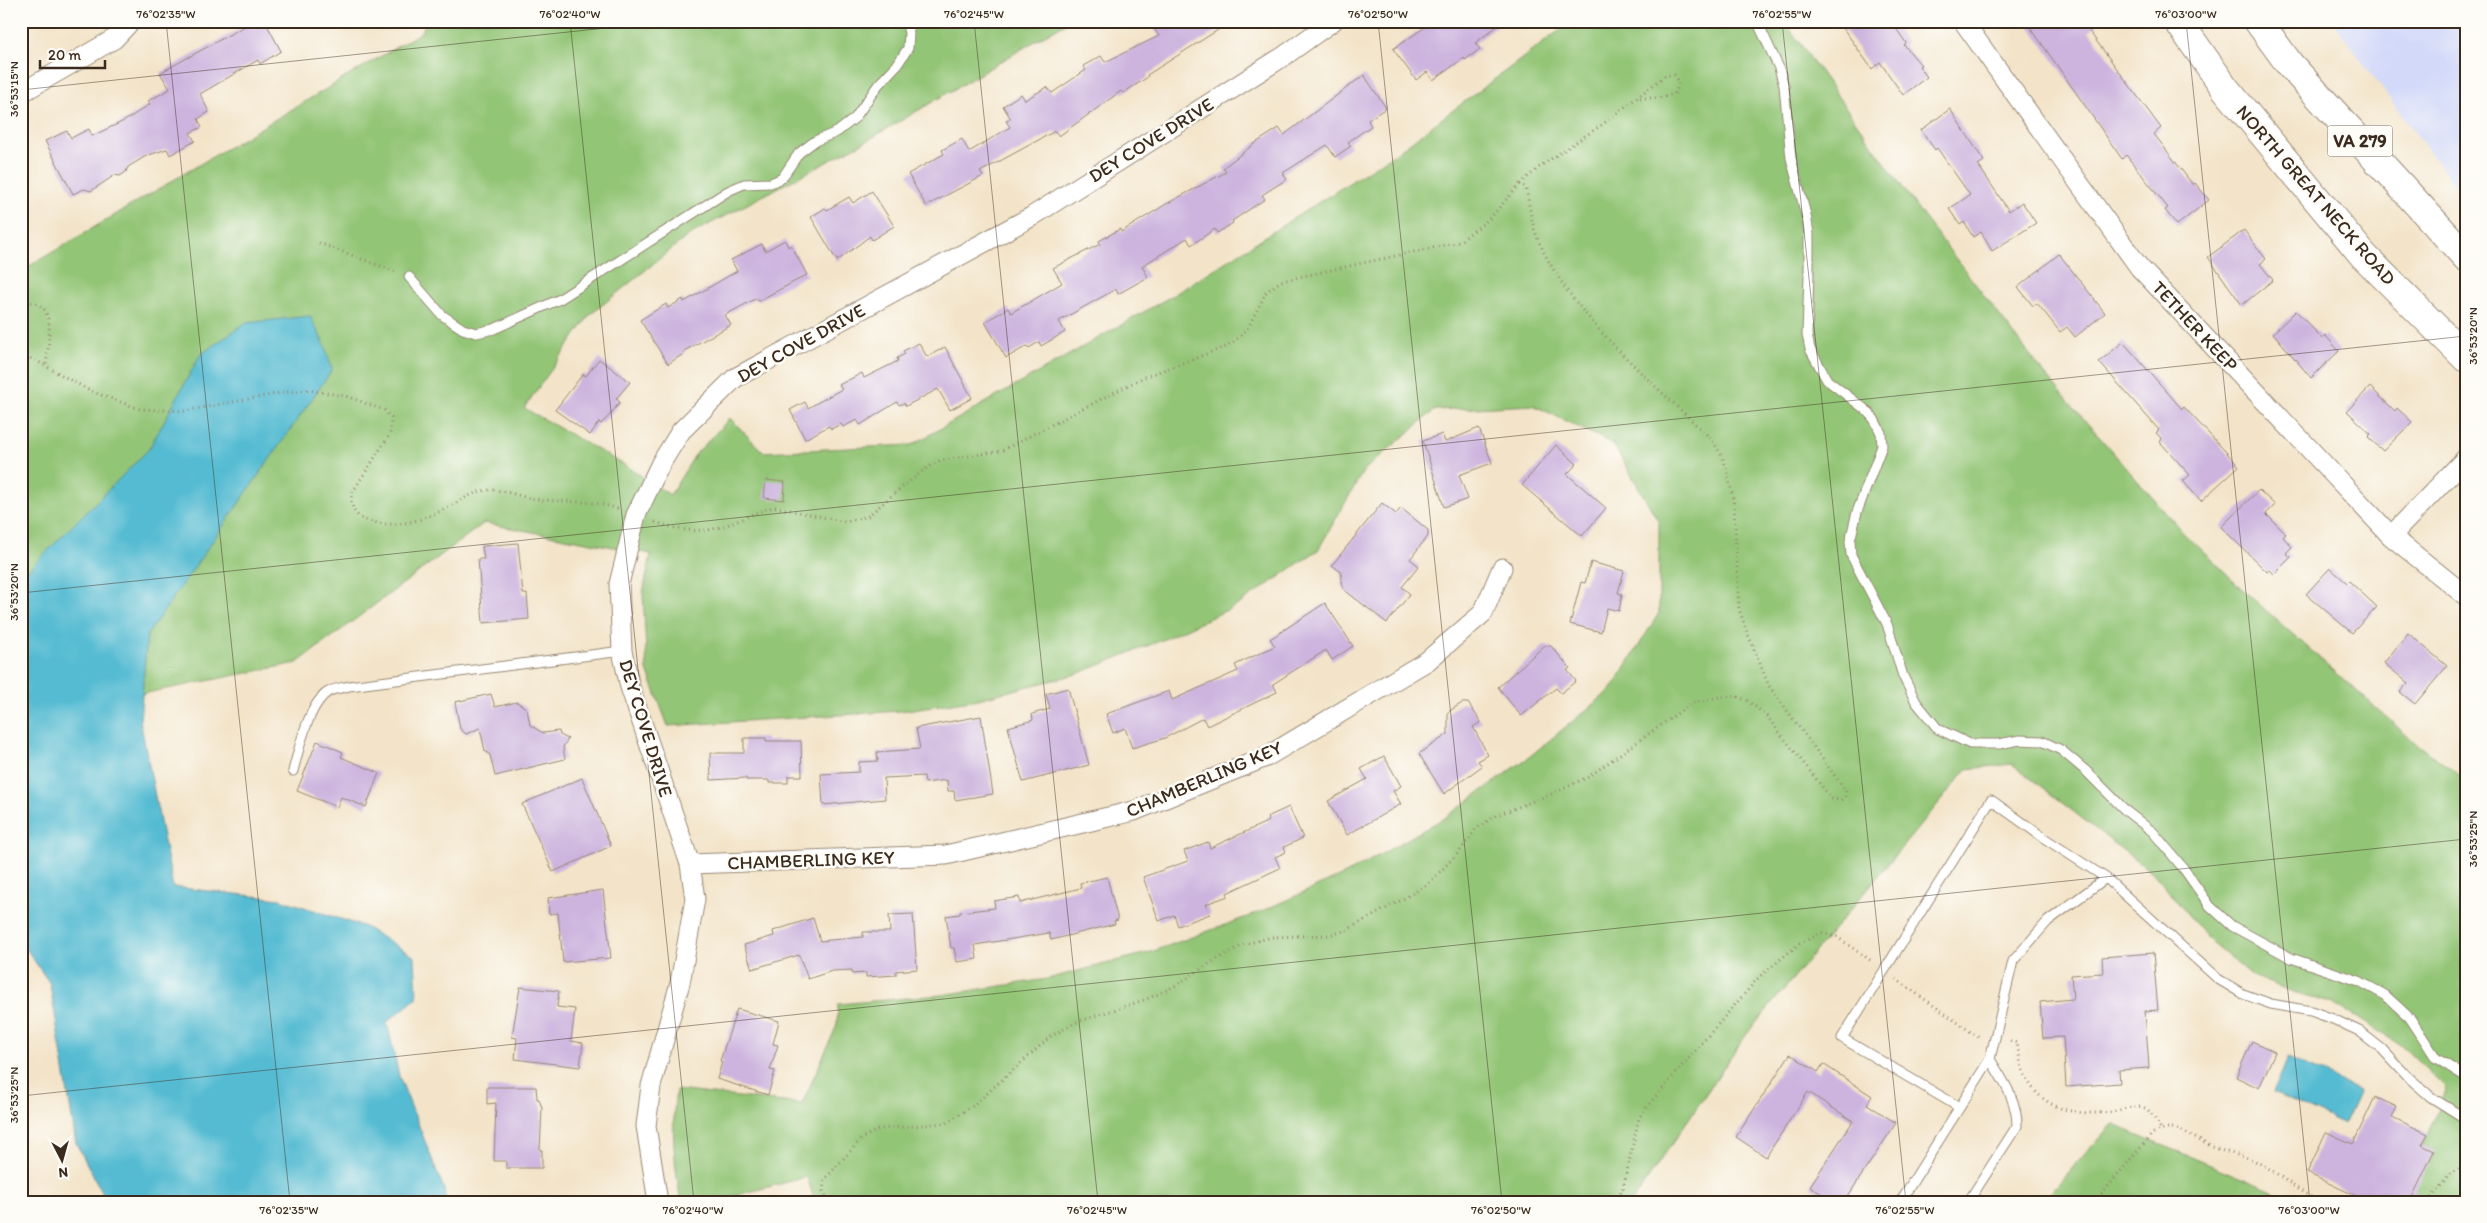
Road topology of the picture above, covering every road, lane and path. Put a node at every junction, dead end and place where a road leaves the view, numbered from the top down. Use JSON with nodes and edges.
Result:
{"nodes":[{"id":1,"x":131,"y":21,"type":"edge"},
{"id":2,"x":906,"y":21,"type":"edge"},
{"id":3,"x":1333,"y":21,"type":"edge"},
{"id":4,"x":1757,"y":21,"type":"edge"},
{"id":5,"x":1962,"y":21,"type":"edge"},
{"id":6,"x":2178,"y":21,"type":"edge"},
{"id":7,"x":2258,"y":21,"type":"edge"},
{"id":8,"x":21,"y":93,"type":"edge"},
{"id":9,"x":1639,"y":98,"type":"junction"},
{"id":10,"x":1520,"y":184,"type":"junction"},
{"id":11,"x":319,"y":243,"type":"dead end"},
{"id":12,"x":2466,"y":257,"type":"edge"},
{"id":13,"x":409,"y":277,"type":"joint"},
{"id":14,"x":21,"y":302,"type":"edge"},
{"id":15,"x":21,"y":355,"type":"edge"},
{"id":16,"x":2466,"y":358,"type":"edge"},
{"id":17,"x":46,"y":366,"type":"junction"},
{"id":18,"x":2466,"y":458,"type":"edge"},
{"id":19,"x":636,"y":515,"type":"junction"},
{"id":20,"x":2391,"y":536,"type":"junction"},
{"id":21,"x":1502,"y":568,"type":"dead end"},
{"id":22,"x":2466,"y":596,"type":"edge"},
{"id":23,"x":622,"y":650,"type":"junction"},
{"id":24,"x":293,"y":771,"type":"dead end"},
{"id":25,"x":690,"y":864,"type":"junction"},
{"id":26,"x":2106,"y":878,"type":"junction"},
{"id":27,"x":1990,"y":1059,"type":"junction"},
{"id":28,"x":2466,"y":1077,"type":"edge"},
{"id":29,"x":1959,"y":1107,"type":"junction"},
{"id":30,"x":2466,"y":1119,"type":"edge"},
{"id":31,"x":2466,"y":1166,"type":"edge"},
{"id":32,"x":658,"y":1202,"type":"edge"},
{"id":33,"x":829,"y":1202,"type":"edge"},
{"id":34,"x":1900,"y":1202,"type":"edge"},
{"id":35,"x":1968,"y":1202,"type":"edge"},
{"id":36,"x":2096,"y":1202,"type":"edge"},
{"id":37,"x":2323,"y":1202,"type":"edge"},
{"id":38,"x":2428,"y":1202,"type":"edge"}],
"edges":[{"from":1,"to":8,"type":"street"},
{"from":2,"to":13,"type":"lane"},
{"from":3,"to":19,"type":"street","name":"DEY COVE DRIVE"},
{"from":4,"to":28,"type":"lane"},
{"from":5,"to":20,"type":"street","name":"TETHER KEEP"},
{"from":6,"to":16,"type":"main road","name":"NORTH GREAT NECK ROAD"},
{"from":7,"to":12,"type":"main road","number":"VA 279"},
{"from":9,"to":9,"type":"path"},
{"from":9,"to":10,"type":"path"},
{"from":10,"to":19,"type":"path"},
{"from":10,"to":33,"type":"path"},
{"from":11,"to":13,"type":"path"},
{"from":14,"to":17,"type":"path"},
{"from":15,"to":17,"type":"path"},
{"from":17,"to":19,"type":"path"},
{"from":18,"to":20,"type":"street"},
{"from":19,"to":23,"type":"street","name":"DEY COVE DRIVE"},
{"from":20,"to":22,"type":"street","name":"TETHER KEEP"},
{"from":21,"to":25,"type":"street","name":"CHAMBERLING KEY"},
{"from":23,"to":24,"type":"lane"},
{"from":23,"to":25,"type":"street","name":"DEY COVE DRIVE"},
{"from":25,"to":32,"type":"street","name":"DEY COVE DRIVE"},
{"from":26,"to":27,"type":"lane"},
{"from":26,"to":29,"type":"lane"},
{"from":26,"to":30,"type":"lane"},
{"from":27,"to":29,"type":"lane"},
{"from":27,"to":35,"type":"lane"},
{"from":29,"to":34,"type":"lane"},
{"from":31,"to":38,"type":"path"},
{"from":36,"to":37,"type":"path"}]}
